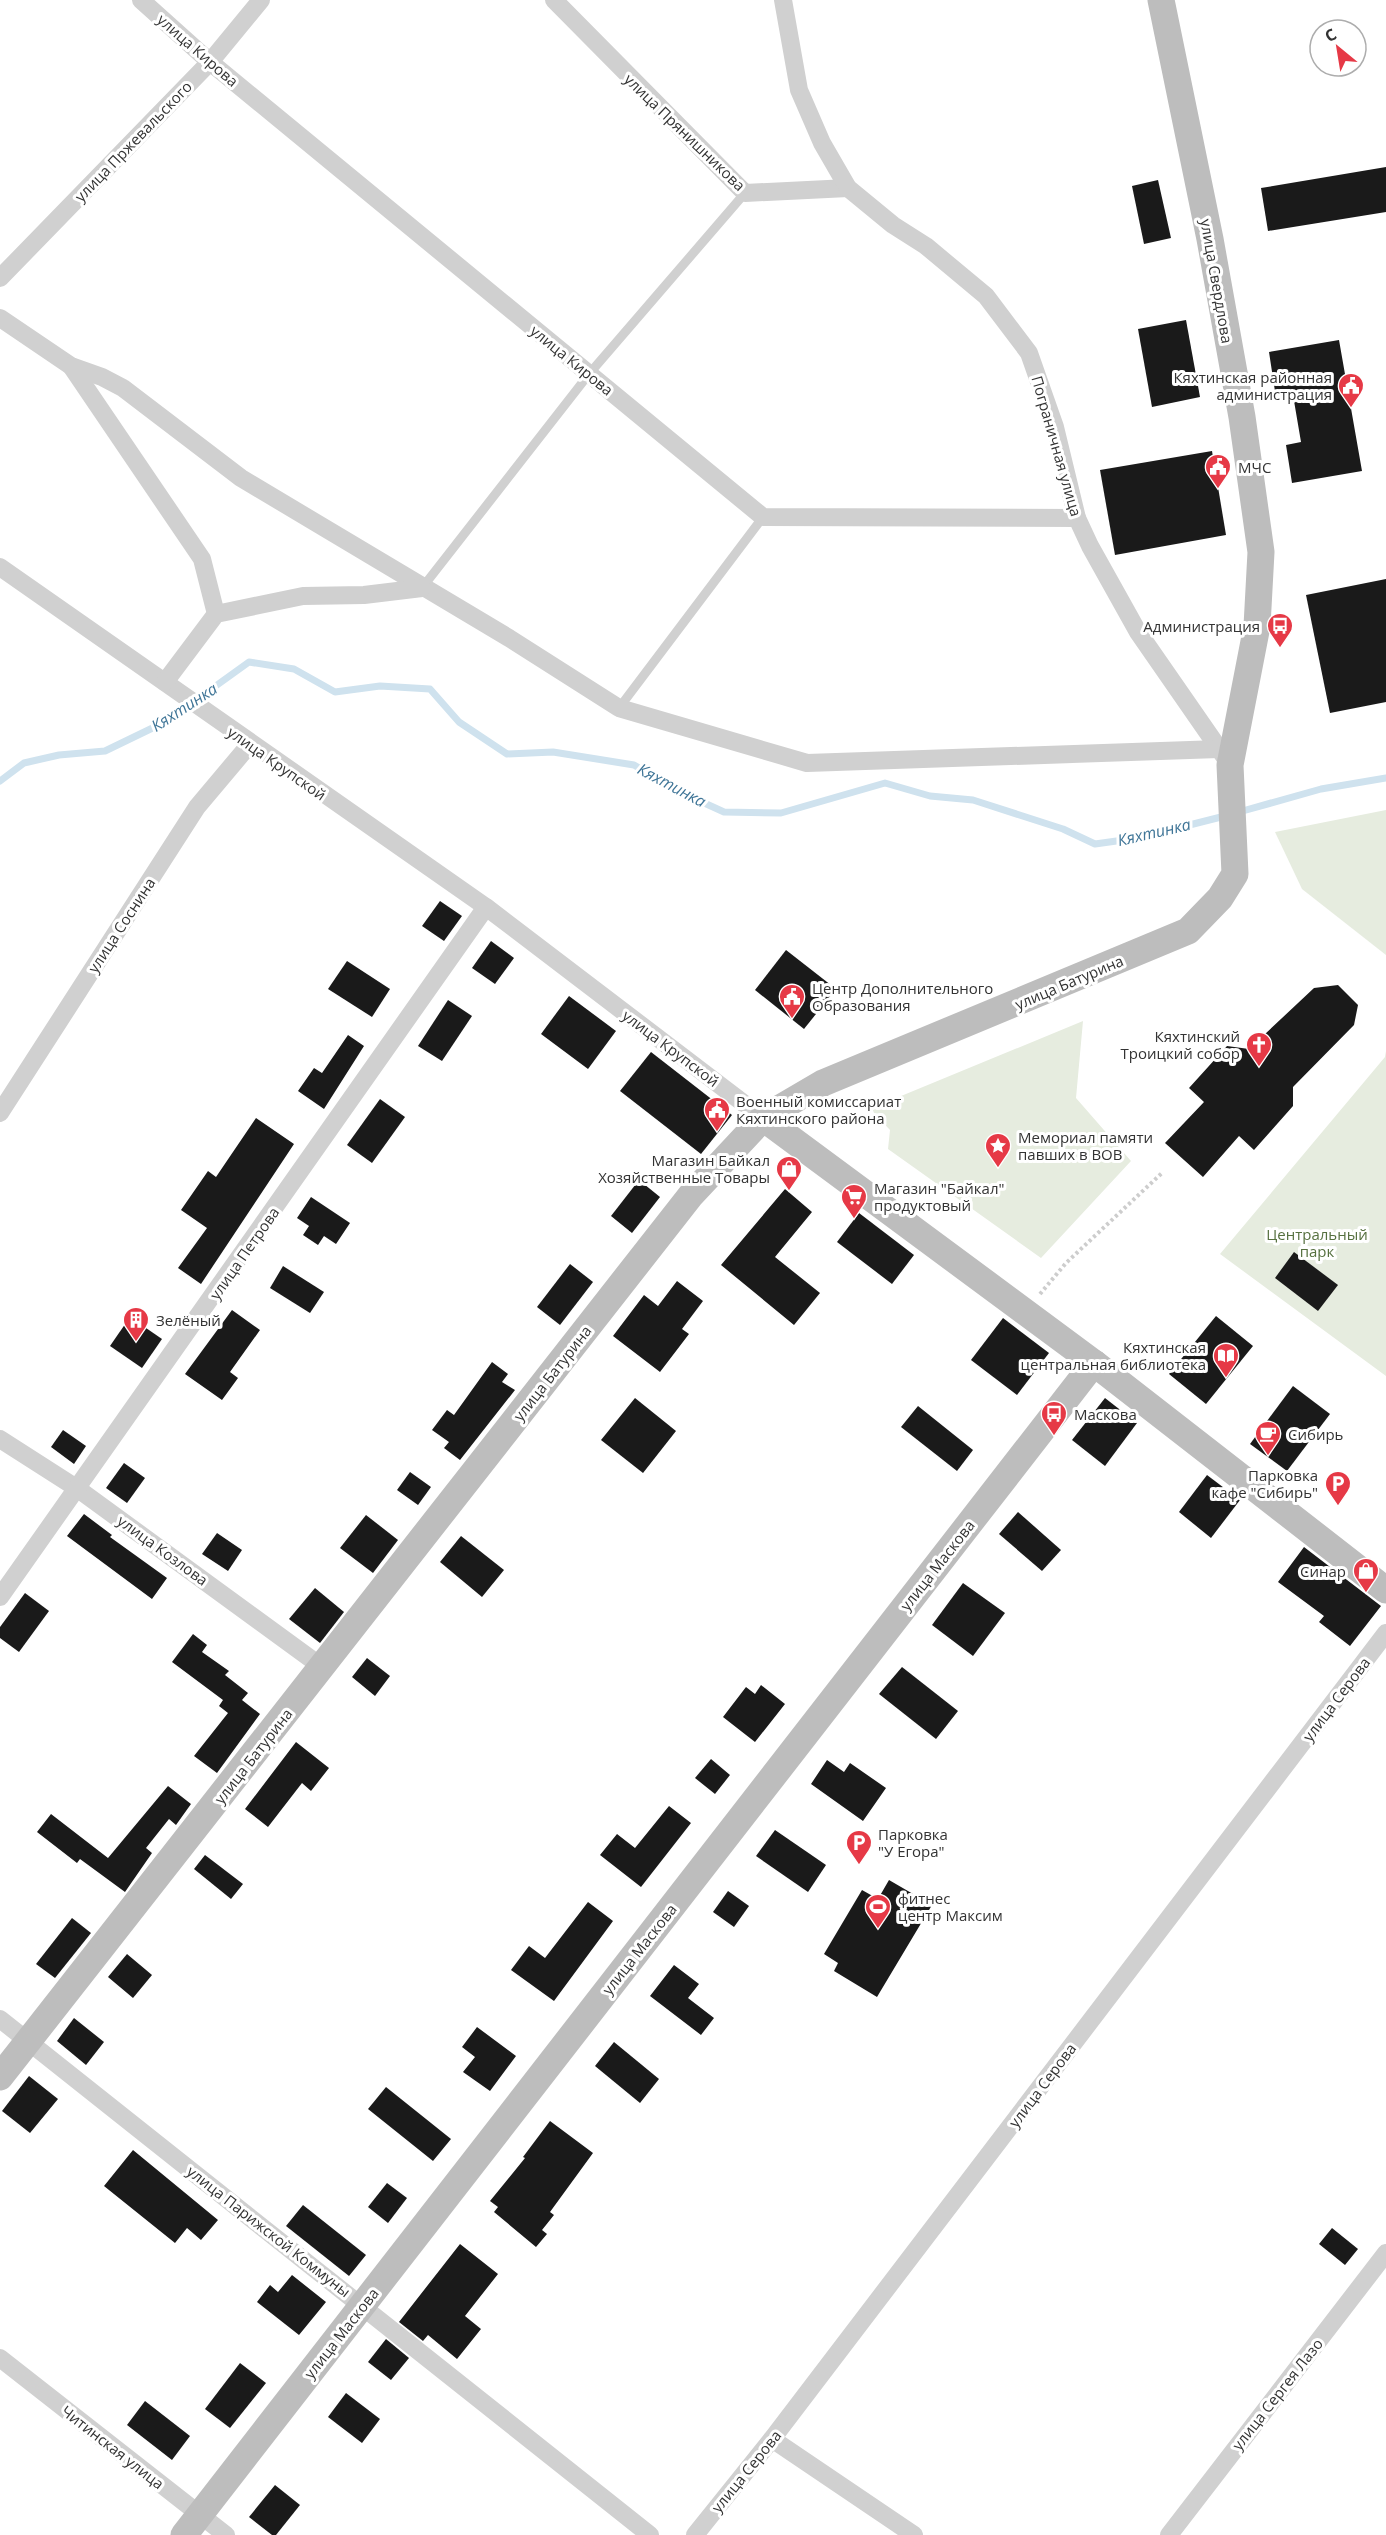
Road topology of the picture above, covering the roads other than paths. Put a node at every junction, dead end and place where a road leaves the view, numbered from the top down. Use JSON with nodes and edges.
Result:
{"nodes":[{"id":1,"x":141,"y":0,"type":"edge"},
{"id":2,"x":261,"y":0,"type":"edge"},
{"id":3,"x":554,"y":0,"type":"edge"},
{"id":4,"x":783,"y":0,"type":"edge"},
{"id":5,"x":1161,"y":0,"type":"edge"},
{"id":6,"x":210,"y":62,"type":"junction"},
{"id":7,"x":848,"y":188,"type":"junction"},
{"id":8,"x":745,"y":193,"type":"junction"},
{"id":9,"x":0,"y":278,"type":"edge"},
{"id":10,"x":0,"y":318,"type":"edge"},
{"id":11,"x":71,"y":366,"type":"junction"},
{"id":12,"x":589,"y":374,"type":"junction"},
{"id":13,"x":762,"y":517,"type":"junction"},
{"id":14,"x":1077,"y":518,"type":"junction"},
{"id":15,"x":0,"y":567,"type":"edge"},
{"id":16,"x":422,"y":588,"type":"junction"},
{"id":17,"x":216,"y":614,"type":"junction"},
{"id":18,"x":165,"y":682,"type":"junction"},
{"id":19,"x":619,"y":708,"type":"junction"},
{"id":20,"x":250,"y":744,"type":"junction"},
{"id":21,"x":1225,"y":757,"type":"junction"},
{"id":22,"x":1235,"y":849,"type":"joint"},
{"id":23,"x":486,"y":908,"type":"junction"},
{"id":24,"x":0,"y":1113,"type":"edge"},
{"id":25,"x":763,"y":1118,"type":"junction"},
{"id":26,"x":1094,"y":1363,"type":"junction"},
{"id":27,"x":0,"y":1439,"type":"edge"},
{"id":28,"x":78,"y":1489,"type":"junction"},
{"id":29,"x":1386,"y":1590,"type":"edge"},
{"id":30,"x":0,"y":1597,"type":"edge"},
{"id":31,"x":1386,"y":1633,"type":"edge"},
{"id":32,"x":322,"y":1667,"type":"junction"},
{"id":33,"x":0,"y":2019,"type":"edge"},
{"id":34,"x":29,"y":2042,"type":"junction"},
{"id":35,"x":0,"y":2077,"type":"edge"},
{"id":36,"x":1386,"y":2253,"type":"edge"},
{"id":37,"x":363,"y":2305,"type":"junction"},
{"id":38,"x":0,"y":2358,"type":"edge"},
{"id":39,"x":772,"y":2439,"type":"junction"},
{"id":40,"x":191,"y":2525,"type":"edge"},
{"id":41,"x":226,"y":2535,"type":"edge"},
{"id":42,"x":650,"y":2535,"type":"edge"},
{"id":43,"x":695,"y":2535,"type":"edge"},
{"id":44,"x":914,"y":2535,"type":"edge"},
{"id":45,"x":1169,"y":2535,"type":"edge"}],
"edges":[{"from":1,"to":6,"type":"street","name":"улица Кирова"},
{"from":2,"to":6,"type":"street","name":"улица Пржевальского"},
{"from":3,"to":8,"type":"street","name":"улица Прянишникова"},
{"from":4,"to":7,"type":"street","name":"Пограничная улица"},
{"from":5,"to":21,"type":"street","name":"улица Свердлова"},
{"from":6,"to":9,"type":"street","name":"улица Пржевальского"},
{"from":6,"to":12,"type":"street","name":"улица Кирова"},
{"from":7,"to":8,"type":"street","name":"улица Прянишникова"},
{"from":7,"to":14,"type":"street","name":"Пограничная улица"},
{"from":8,"to":12,"type":"lane"},
{"from":10,"to":11,"type":"street"},
{"from":11,"to":16,"type":"street"},
{"from":11,"to":17,"type":"street"},
{"from":12,"to":13,"type":"street","name":"улица Кирова"},
{"from":12,"to":16,"type":"lane"},
{"from":13,"to":14,"type":"street"},
{"from":13,"to":19,"type":"lane"},
{"from":14,"to":21,"type":"street","name":"Пограничная улица"},
{"from":15,"to":18,"type":"street","name":"улица Крупской"},
{"from":16,"to":17,"type":"street"},
{"from":16,"to":19,"type":"street"},
{"from":17,"to":18,"type":"street"},
{"from":18,"to":20,"type":"street","name":"улица Крупской"},
{"from":19,"to":21,"type":"street"},
{"from":20,"to":23,"type":"street","name":"улица Крупской"},
{"from":20,"to":24,"type":"street","name":"улица Соснина"},
{"from":21,"to":22,"type":"street","name":"улица Свердлова"},
{"from":22,"to":25,"type":"street","name":"улица Батурина"},
{"from":23,"to":25,"type":"street","name":"улица Крупской"},
{"from":23,"to":28,"type":"street","name":"улица Петрова"},
{"from":25,"to":26,"type":"street","name":"улица Крупской"},
{"from":25,"to":32,"type":"street","name":"улица Батурина"},
{"from":26,"to":29,"type":"street","name":"улица Крупской"},
{"from":26,"to":37,"type":"street","name":"улица Маскова"},
{"from":27,"to":28,"type":"street","name":"улица Козлова"},
{"from":28,"to":30,"type":"street","name":"улица Петрова"},
{"from":28,"to":32,"type":"street","name":"улица Козлова"},
{"from":31,"to":39,"type":"street","name":"улица Серова"},
{"from":32,"to":34,"type":"street","name":"улица Батурина"},
{"from":33,"to":34,"type":"street","name":"улица Парижской Коммуны"},
{"from":34,"to":35,"type":"street","name":"улица Батурина"},
{"from":34,"to":37,"type":"street","name":"улица Парижской Коммуны"},
{"from":36,"to":45,"type":"street","name":"улица Сергея Лазо"},
{"from":37,"to":40,"type":"street","name":"улица Маскова"},
{"from":37,"to":42,"type":"street","name":"улица Парижской Коммуны"},
{"from":38,"to":40,"type":"street","name":"Читинская улица"},
{"from":39,"to":43,"type":"street","name":"улица Серова"},
{"from":39,"to":44,"type":"street"},
{"from":40,"to":41,"type":"street","name":"Читинская улица"}]}
